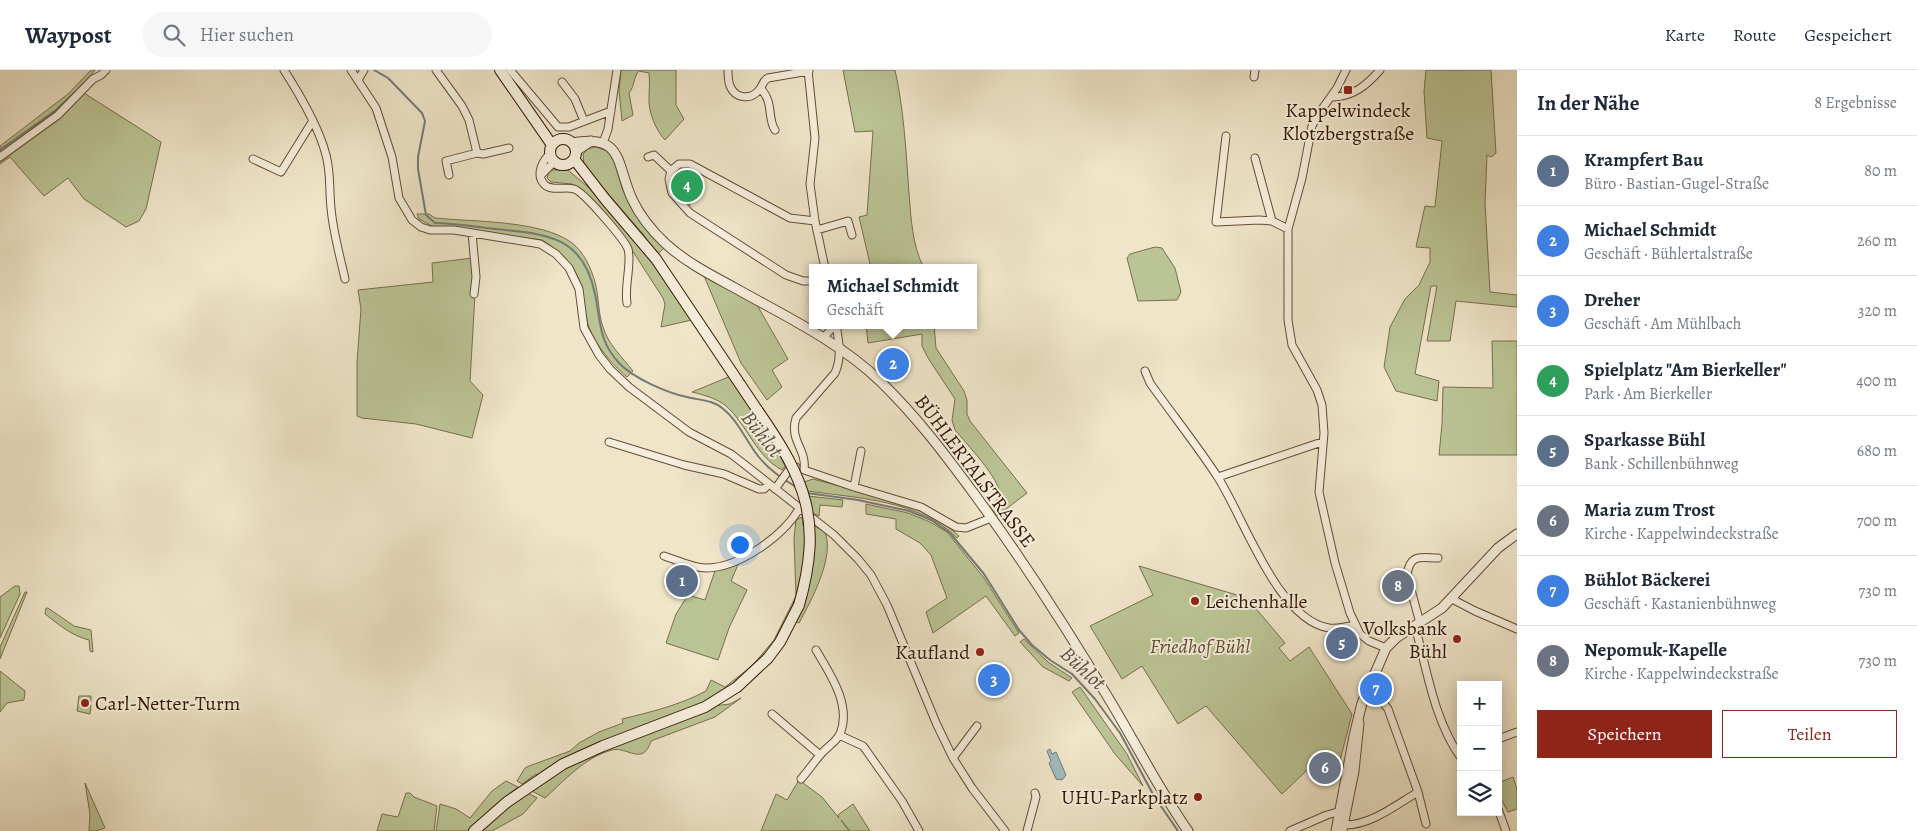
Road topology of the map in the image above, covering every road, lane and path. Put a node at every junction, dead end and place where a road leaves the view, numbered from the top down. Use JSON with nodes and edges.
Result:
{"nodes":[{"id":1,"x":96,"y":70,"type":"edge"},
{"id":2,"x":106,"y":70,"type":"edge"},
{"id":3,"x":284,"y":70,"type":"edge"},
{"id":4,"x":351,"y":70,"type":"edge"},
{"id":5,"x":364,"y":70,"type":"edge"},
{"id":6,"x":436,"y":70,"type":"edge"},
{"id":7,"x":500,"y":70,"type":"edge"},
{"id":8,"x":511,"y":70,"type":"edge"},
{"id":9,"x":617,"y":70,"type":"edge"},
{"id":10,"x":728,"y":70,"type":"edge"},
{"id":11,"x":809,"y":70,"type":"edge"},
{"id":12,"x":1346,"y":70,"type":"edge"},
{"id":13,"x":1380,"y":70,"type":"edge"},
{"id":14,"x":774,"y":73,"type":"edge"},
{"id":15,"x":93,"y":79,"type":"junction"},
{"id":16,"x":358,"y":80,"type":"junction"},
{"id":17,"x":562,"y":82,"type":"dead end"},
{"id":18,"x":761,"y":89,"type":"junction"},
{"id":19,"x":1332,"y":97,"type":"junction"},
{"id":20,"x":612,"y":110,"type":"junction"},
{"id":21,"x":584,"y":121,"type":"junction"},
{"id":22,"x":312,"y":122,"type":"junction"},
{"id":23,"x":776,"y":130,"type":"dead end"},
{"id":24,"x":1226,"y":136,"type":"dead end"},
{"id":25,"x":603,"y":142,"type":"junction"},
{"id":26,"x":509,"y":148,"type":"dead end"},
{"id":27,"x":554,"y":150,"type":"junction"},
{"id":28,"x":477,"y":153,"type":"junction"},
{"id":29,"x":573,"y":154,"type":"junction"},
{"id":30,"x":0,"y":157,"type":"edge"},
{"id":31,"x":648,"y":157,"type":"dead end"},
{"id":32,"x":1255,"y":158,"type":"dead end"},
{"id":33,"x":253,"y":159,"type":"dead end"},
{"id":34,"x":671,"y":171,"type":"junction"},
{"id":35,"x":448,"y":175,"type":"dead end"},
{"id":36,"x":815,"y":221,"type":"junction"},
{"id":37,"x":1272,"y":221,"type":"junction"},
{"id":38,"x":1288,"y":228,"type":"junction"},
{"id":39,"x":817,"y":230,"type":"junction"},
{"id":40,"x":472,"y":233,"type":"junction"},
{"id":41,"x":852,"y":235,"type":"dead end"},
{"id":42,"x":824,"y":264,"type":"edge"},
{"id":43,"x":345,"y":279,"type":"dead end"},
{"id":44,"x":809,"y":281,"type":"edge"},
{"id":45,"x":474,"y":294,"type":"dead end"},
{"id":46,"x":627,"y":303,"type":"dead end"},
{"id":47,"x":832,"y":329,"type":"edge"},
{"id":48,"x":836,"y":329,"type":"edge"},
{"id":49,"x":824,"y":338,"type":"junction"},
{"id":50,"x":839,"y":349,"type":"junction"},
{"id":51,"x":1145,"y":371,"type":"dead end"},
{"id":52,"x":609,"y":442,"type":"dead end"},
{"id":53,"x":1322,"y":442,"type":"junction"},
{"id":54,"x":862,"y":451,"type":"dead end"},
{"id":55,"x":801,"y":469,"type":"junction"},
{"id":56,"x":1218,"y":477,"type":"junction"},
{"id":57,"x":772,"y":487,"type":"junction"},
{"id":58,"x":854,"y":487,"type":"junction"},
{"id":59,"x":799,"y":509,"type":"junction"},
{"id":60,"x":991,"y":518,"type":"junction"},
{"id":61,"x":1517,"y":534,"type":"edge"},
{"id":62,"x":664,"y":556,"type":"dead end"},
{"id":63,"x":1438,"y":558,"type":"dead end"},
{"id":64,"x":1452,"y":599,"type":"junction"},
{"id":65,"x":1418,"y":624,"type":"junction"},
{"id":66,"x":1356,"y":626,"type":"junction"},
{"id":67,"x":1517,"y":630,"type":"edge"},
{"id":68,"x":1386,"y":648,"type":"junction"},
{"id":69,"x":816,"y":650,"type":"dead end"},
{"id":70,"x":1366,"y":692,"type":"junction"},
{"id":71,"x":772,"y":714,"type":"dead end"},
{"id":72,"x":1358,"y":717,"type":"junction"},
{"id":73,"x":978,"y":726,"type":"dead end"},
{"id":74,"x":1517,"y":732,"type":"edge"},
{"id":75,"x":840,"y":735,"type":"junction"},
{"id":76,"x":1502,"y":738,"type":"edge"},
{"id":77,"x":1457,"y":752,"type":"edge"},
{"id":78,"x":820,"y":754,"type":"junction"},
{"id":79,"x":953,"y":758,"type":"junction"},
{"id":80,"x":802,"y":779,"type":"dead end"},
{"id":81,"x":1418,"y":792,"type":"junction"},
{"id":82,"x":1035,"y":793,"type":"dead end"},
{"id":83,"x":1341,"y":811,"type":"junction"},
{"id":84,"x":1501,"y":816,"type":"edge"},
{"id":85,"x":1426,"y":824,"type":"dead end"},
{"id":86,"x":1344,"y":828,"type":"edge"},
{"id":87,"x":474,"y":831,"type":"edge"},
{"id":88,"x":920,"y":831,"type":"edge"},
{"id":89,"x":1005,"y":831,"type":"edge"},
{"id":90,"x":1027,"y":831,"type":"edge"},
{"id":91,"x":1188,"y":831,"type":"edge"},
{"id":92,"x":1290,"y":831,"type":"edge"},
{"id":93,"x":1336,"y":831,"type":"edge"},
{"id":94,"x":1506,"y":831,"type":"edge"}],
"edges":[{"from":1,"to":15,"type":"street"},
{"from":2,"to":15,"type":"street"},
{"from":3,"to":22,"type":"street"},
{"from":4,"to":16,"type":"street"},
{"from":5,"to":16,"type":"street"},
{"from":6,"to":28,"type":"street"},
{"from":7,"to":27,"type":"main road"},
{"from":8,"to":21,"type":"street"},
{"from":9,"to":20,"type":"street"},
{"from":10,"to":18,"type":"street"},
{"from":11,"to":14,"type":"street"},
{"from":11,"to":36,"type":"street"},
{"from":12,"to":19,"type":"street"},
{"from":13,"to":19,"type":"street"},
{"from":14,"to":18,"type":"street"},
{"from":15,"to":30,"type":"street"},
{"from":16,"to":40,"type":"street"},
{"from":17,"to":21,"type":"street"},
{"from":18,"to":23,"type":"street"},
{"from":19,"to":38,"type":"street"},
{"from":20,"to":21,"type":"street"},
{"from":20,"to":25,"type":"street"},
{"from":22,"to":33,"type":"street"},
{"from":22,"to":43,"type":"street"},
{"from":24,"to":37,"type":"street"},
{"from":25,"to":29,"type":"street"},
{"from":25,"to":49,"type":"street","name":"BÜHLERTALSTRASSE"},
{"from":26,"to":28,"type":"street"},
{"from":27,"to":29,"type":"main road"},
{"from":27,"to":29,"type":"main road"},
{"from":27,"to":46,"type":"street"},
{"from":28,"to":35,"type":"street"},
{"from":29,"to":87,"type":"main road","bridge":true},
{"from":31,"to":34,"type":"street"},
{"from":32,"to":37,"type":"street"},
{"from":34,"to":36,"type":"street"},
{"from":34,"to":44,"type":"street"},
{"from":36,"to":39,"type":"street"},
{"from":37,"to":38,"type":"street"},
{"from":38,"to":53,"type":"street"},
{"from":39,"to":41,"type":"street"},
{"from":39,"to":42,"type":"street"},
{"from":40,"to":45,"type":"street"},
{"from":40,"to":57,"type":"street"},
{"from":47,"to":49,"type":"street"},
{"from":48,"to":50,"type":"street"},
{"from":49,"to":50,"type":"street","name":"BÜHLERTALSTRASSE"},
{"from":50,"to":55,"type":"street"},
{"from":50,"to":60,"type":"street","name":"BÜHLERTALSTRASSE"},
{"from":51,"to":56,"type":"street"},
{"from":52,"to":57,"type":"street"},
{"from":53,"to":56,"type":"street"},
{"from":53,"to":66,"type":"street"},
{"from":54,"to":58,"type":"street"},
{"from":55,"to":57,"type":"street"},
{"from":55,"to":58,"type":"street"},
{"from":56,"to":66,"type":"street"},
{"from":57,"to":59,"type":"street"},
{"from":58,"to":60,"type":"street"},
{"from":59,"to":62,"type":"street"},
{"from":59,"to":79,"type":"street"},
{"from":60,"to":91,"type":"street","name":"BÜHLERTALSTRASSE"},
{"from":61,"to":64,"type":"street"},
{"from":63,"to":65,"type":"street"},
{"from":64,"to":65,"type":"street"},
{"from":64,"to":67,"type":"street"},
{"from":65,"to":68,"type":"street"},
{"from":65,"to":77,"type":"street"},
{"from":66,"to":68,"type":"street"},
{"from":68,"to":70,"type":"street"},
{"from":69,"to":75,"type":"street"},
{"from":70,"to":72,"type":"street"},
{"from":70,"to":81,"type":"street"},
{"from":71,"to":78,"type":"street"},
{"from":72,"to":83,"type":"street"},
{"from":72,"to":86,"type":"street"},
{"from":73,"to":79,"type":"street"},
{"from":74,"to":76,"type":"street"},
{"from":75,"to":78,"type":"street"},
{"from":75,"to":88,"type":"street"},
{"from":78,"to":80,"type":"street"},
{"from":79,"to":89,"type":"street"},
{"from":81,"to":85,"type":"street"},
{"from":81,"to":86,"type":"street"},
{"from":82,"to":90,"type":"street"},
{"from":83,"to":92,"type":"street"},
{"from":83,"to":93,"type":"street"},
{"from":84,"to":94,"type":"street"}]}
